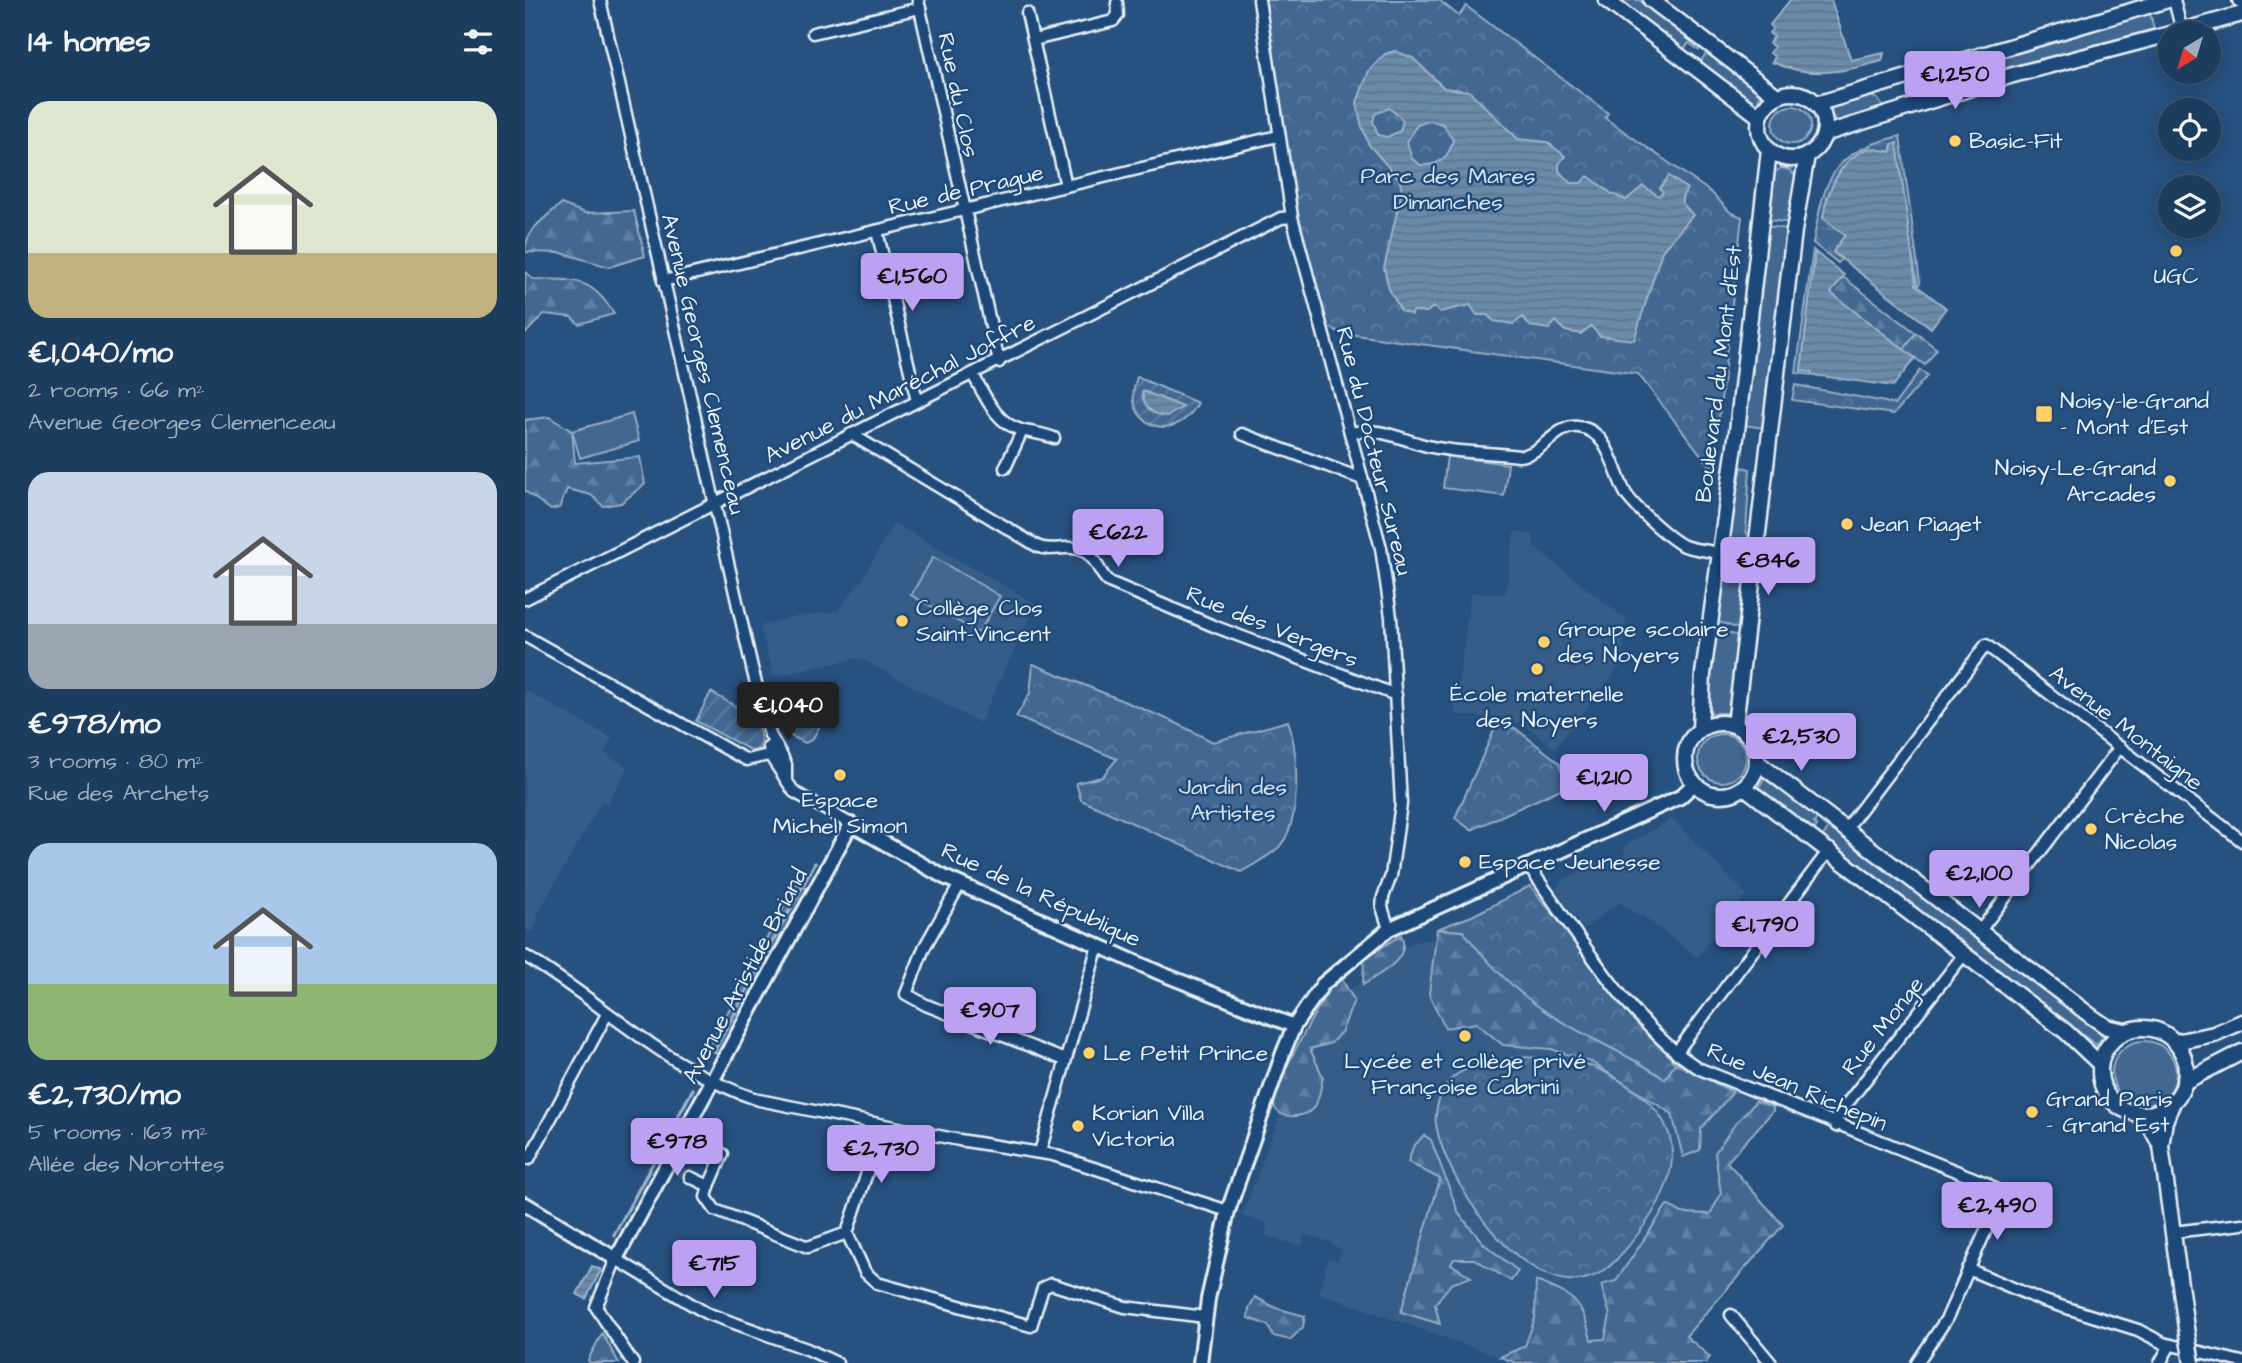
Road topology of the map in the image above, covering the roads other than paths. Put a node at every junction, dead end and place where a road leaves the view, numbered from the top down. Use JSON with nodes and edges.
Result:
{"nodes":[{"id":1,"x":600,"y":0,"type":"edge"},
{"id":2,"x":1259,"y":0,"type":"edge"},
{"id":3,"x":1606,"y":0,"type":"edge"},
{"id":4,"x":1651,"y":0,"type":"edge"},
{"id":5,"x":2168,"y":0,"type":"edge"},
{"id":6,"x":2174,"y":0,"type":"edge"},
{"id":7,"x":1117,"y":3,"type":"dead end"},
{"id":8,"x":919,"y":4,"type":"edge"},
{"id":9,"x":1027,"y":13,"type":"dead end"},
{"id":10,"x":2242,"y":14,"type":"edge"},
{"id":11,"x":2175,"y":21,"type":"edge"},
{"id":12,"x":2217,"y":21,"type":"edge"},
{"id":13,"x":813,"y":33,"type":"dead end"},
{"id":14,"x":2158,"y":37,"type":"edge"},
{"id":15,"x":1034,"y":40,"type":"junction"},
{"id":16,"x":1777,"y":96,"type":"junction"},
{"id":17,"x":1816,"y":104,"type":"junction"},
{"id":18,"x":1760,"y":117,"type":"junction"},
{"id":19,"x":1824,"y":134,"type":"junction"},
{"id":20,"x":1277,"y":136,"type":"junction"},
{"id":21,"x":1769,"y":150,"type":"junction"},
{"id":22,"x":1807,"y":155,"type":"junction"},
{"id":23,"x":1066,"y":186,"type":"junction"},
{"id":24,"x":964,"y":211,"type":"junction"},
{"id":25,"x":1292,"y":217,"type":"junction"},
{"id":26,"x":877,"y":231,"type":"junction"},
{"id":27,"x":663,"y":281,"type":"junction"},
{"id":28,"x":999,"y":362,"type":"junction"},
{"id":29,"x":973,"y":374,"type":"junction"},
{"id":30,"x":917,"y":401,"type":"junction"},
{"id":31,"x":1022,"y":431,"type":"junction"},
{"id":32,"x":1350,"y":433,"type":"junction"},
{"id":33,"x":851,"y":434,"type":"junction"},
{"id":34,"x":1242,"y":434,"type":"dead end"},
{"id":35,"x":1054,"y":438,"type":"dead end"},
{"id":36,"x":1005,"y":468,"type":"dead end"},
{"id":37,"x":1362,"y":479,"type":"junction"},
{"id":38,"x":715,"y":504,"type":"junction"},
{"id":39,"x":1719,"y":553,"type":"junction"},
{"id":40,"x":525,"y":599,"type":"edge"},
{"id":41,"x":525,"y":636,"type":"edge"},
{"id":42,"x":1396,"y":695,"type":"junction"},
{"id":43,"x":1735,"y":725,"type":"junction"},
{"id":44,"x":1700,"y":728,"type":"junction"},
{"id":45,"x":771,"y":736,"type":"junction"},
{"id":46,"x":2120,"y":747,"type":"junction"},
{"id":47,"x":769,"y":753,"type":"junction"},
{"id":48,"x":783,"y":758,"type":"junction"},
{"id":49,"x":1757,"y":762,"type":"junction"},
{"id":50,"x":786,"y":777,"type":"junction"},
{"id":51,"x":1694,"y":784,"type":"junction"},
{"id":52,"x":1744,"y":787,"type":"junction"},
{"id":53,"x":851,"y":824,"type":"junction"},
{"id":54,"x":1846,"y":829,"type":"junction"},
{"id":55,"x":2242,"y":841,"type":"edge"},
{"id":56,"x":1830,"y":849,"type":"junction"},
{"id":57,"x":1529,"y":866,"type":"junction"},
{"id":58,"x":960,"y":884,"type":"junction"},
{"id":59,"x":1389,"y":929,"type":"junction"},
{"id":60,"x":1979,"y":932,"type":"junction"},
{"id":61,"x":1098,"y":945,"type":"junction"},
{"id":62,"x":1965,"y":953,"type":"junction"},
{"id":63,"x":525,"y":956,"type":"edge"},
{"id":64,"x":607,"y":1014,"type":"junction"},
{"id":65,"x":2242,"y":1022,"type":"edge"},
{"id":66,"x":1294,"y":1027,"type":"junction"},
{"id":67,"x":2125,"y":1031,"type":"junction"},
{"id":68,"x":2175,"y":1042,"type":"junction"},
{"id":69,"x":2242,"y":1052,"type":"edge"},
{"id":70,"x":1676,"y":1053,"type":"junction"},
{"id":71,"x":1065,"y":1060,"type":"junction"},
{"id":72,"x":2100,"y":1064,"type":"junction"},
{"id":73,"x":2184,"y":1082,"type":"junction"},
{"id":74,"x":711,"y":1083,"type":"junction"},
{"id":75,"x":2173,"y":1101,"type":"junction"},
{"id":76,"x":2137,"y":1113,"type":"junction"},
{"id":77,"x":883,"y":1125,"type":"junction"},
{"id":78,"x":1836,"y":1126,"type":"junction"},
{"id":79,"x":2161,"y":1146,"type":"junction"},
{"id":80,"x":1040,"y":1152,"type":"junction"},
{"id":81,"x":723,"y":1154,"type":"dead end"},
{"id":82,"x":529,"y":1159,"type":"dead end"},
{"id":83,"x":666,"y":1163,"type":"junction"},
{"id":84,"x":679,"y":1170,"type":"tunnel mouth"},
{"id":85,"x":690,"y":1177,"type":"tunnel mouth"},
{"id":86,"x":709,"y":1186,"type":"junction"},
{"id":87,"x":525,"y":1204,"type":"edge"},
{"id":88,"x":1228,"y":1211,"type":"junction"},
{"id":89,"x":2242,"y":1224,"type":"edge"},
{"id":90,"x":847,"y":1233,"type":"junction"},
{"id":91,"x":2173,"y":1233,"type":"junction"},
{"id":92,"x":616,"y":1259,"type":"junction"},
{"id":93,"x":1968,"y":1269,"type":"junction"},
{"id":94,"x":1731,"y":1315,"type":"dead end"},
{"id":95,"x":1205,"y":1317,"type":"junction"},
{"id":96,"x":2170,"y":1345,"type":"junction"},
{"id":97,"x":2225,"y":1360,"type":"edge"},
{"id":98,"x":2242,"y":1362,"type":"edge"},
{"id":99,"x":633,"y":1363,"type":"edge"},
{"id":100,"x":837,"y":1363,"type":"edge"},
{"id":101,"x":1202,"y":1363,"type":"edge"},
{"id":102,"x":1771,"y":1363,"type":"edge"},
{"id":103,"x":1917,"y":1363,"type":"edge"},
{"id":104,"x":2160,"y":1363,"type":"edge"},
{"id":105,"x":2192,"y":1363,"type":"edge"}],
"edges":[{"from":1,"to":27,"type":"street","name":"Avenue Georges Clemenceau"},
{"from":2,"to":20,"type":"street","name":"Rue du Docteur Sureau"},
{"from":3,"to":18,"type":"main road"},
{"from":4,"to":16,"type":"main road"},
{"from":5,"to":17,"type":"main road"},
{"from":6,"to":11,"type":"street"},
{"from":7,"to":15,"type":"street"},
{"from":8,"to":13,"type":"street"},
{"from":8,"to":24,"type":"street","name":"Rue du Clos"},
{"from":9,"to":15,"type":"street"},
{"from":10,"to":12,"type":"main road"},
{"from":14,"to":19,"type":"main road"},
{"from":15,"to":23,"type":"street"},
{"from":16,"to":17,"type":"main road"},
{"from":16,"to":18,"type":"main road"},
{"from":17,"to":19,"type":"main road"},
{"from":18,"to":21,"type":"main road"},
{"from":19,"to":22,"type":"main road"},
{"from":20,"to":23,"type":"street","name":"Rue de Prague"},
{"from":20,"to":25,"type":"street","name":"Rue du Docteur Sureau"},
{"from":21,"to":22,"type":"main road"},
{"from":21,"to":39,"type":"main road","name":"Boulevard du Mont d'Est"},
{"from":22,"to":43,"type":"main road"},
{"from":23,"to":24,"type":"street","name":"Rue de Prague"},
{"from":24,"to":26,"type":"street","name":"Rue de Prague"},
{"from":24,"to":28,"type":"street","name":"Rue du Clos"},
{"from":25,"to":28,"type":"street","name":"Avenue du Maréchal Joffre"},
{"from":25,"to":32,"type":"street","name":"Rue du Docteur Sureau"},
{"from":26,"to":27,"type":"street","name":"Rue de Prague"},
{"from":26,"to":30,"type":"street"},
{"from":27,"to":38,"type":"street","name":"Avenue Georges Clemenceau"},
{"from":28,"to":29,"type":"street","name":"Avenue du Maréchal Joffre"},
{"from":29,"to":30,"type":"street","name":"Avenue du Maréchal Joffre"},
{"from":29,"to":31,"type":"street"},
{"from":30,"to":33,"type":"street","name":"Avenue du Maréchal Joffre"},
{"from":31,"to":35,"type":"street"},
{"from":31,"to":36,"type":"street"},
{"from":32,"to":37,"type":"street","name":"Rue du Docteur Sureau"},
{"from":32,"to":39,"type":"street"},
{"from":33,"to":38,"type":"street","name":"Avenue du Maréchal Joffre"},
{"from":33,"to":42,"type":"street","name":"Rue des Vergers"},
{"from":34,"to":37,"type":"street"},
{"from":37,"to":42,"type":"street","name":"Rue du Docteur Sureau"},
{"from":38,"to":40,"type":"street","name":"Avenue du Maréchal Joffre"},
{"from":38,"to":45,"type":"street","name":"Avenue Georges Clemenceau"},
{"from":39,"to":44,"type":"main road","name":"Boulevard du Mont d'Est"},
{"from":41,"to":47,"type":"street"},
{"from":42,"to":59,"type":"street","name":"Rue du Docteur Sureau"},
{"from":43,"to":44,"type":"main road"},
{"from":43,"to":49,"type":"main road"},
{"from":44,"to":51,"type":"main road"},
{"from":45,"to":47,"type":"street","name":"Avenue Georges Clemenceau"},
{"from":45,"to":48,"type":"street","name":"Avenue Georges Clemenceau"},
{"from":46,"to":54,"type":"street","name":"Avenue Montaigne"},
{"from":46,"to":55,"type":"street","name":"Avenue Montaigne"},
{"from":46,"to":60,"type":"street"},
{"from":47,"to":48,"type":"street"},
{"from":47,"to":50,"type":"street","name":"Rue de la République"},
{"from":48,"to":50,"type":"street"},
{"from":49,"to":52,"type":"main road"},
{"from":49,"to":54,"type":"main road"},
{"from":50,"to":53,"type":"street","name":"Rue de la République"},
{"from":51,"to":52,"type":"main road"},
{"from":51,"to":57,"type":"street"},
{"from":52,"to":56,"type":"main road"},
{"from":53,"to":58,"type":"street","name":"Rue de la République"},
{"from":53,"to":74,"type":"street","name":"Avenue Aristide Briand"},
{"from":54,"to":60,"type":"main road"},
{"from":56,"to":62,"type":"main road"},
{"from":56,"to":70,"type":"street"},
{"from":57,"to":59,"type":"street"},
{"from":57,"to":70,"type":"street","name":"Rue Jean Richepin"},
{"from":58,"to":61,"type":"street","name":"Rue de la République"},
{"from":58,"to":71,"type":"street"},
{"from":59,"to":66,"type":"street"},
{"from":60,"to":67,"type":"main road"},
{"from":61,"to":66,"type":"street","name":"Rue de la République"},
{"from":61,"to":71,"type":"street"},
{"from":62,"to":72,"type":"main road"},
{"from":62,"to":78,"type":"street","name":"Rue Monge"},
{"from":63,"to":64,"type":"street"},
{"from":64,"to":74,"type":"street"},
{"from":64,"to":82,"type":"street"},
{"from":65,"to":68,"type":"main road"},
{"from":66,"to":88,"type":"street"},
{"from":67,"to":68,"type":"main road"},
{"from":67,"to":72,"type":"main road"},
{"from":68,"to":73,"type":"main road"},
{"from":69,"to":73,"type":"main road"},
{"from":70,"to":78,"type":"street","name":"Rue Jean Richepin"},
{"from":71,"to":80,"type":"street"},
{"from":72,"to":76,"type":"main road"},
{"from":73,"to":75,"type":"main road"},
{"from":74,"to":77,"type":"street"},
{"from":74,"to":83,"type":"street","name":"Avenue Aristide Briand"},
{"from":75,"to":76,"type":"main road"},
{"from":75,"to":79,"type":"main road"},
{"from":76,"to":79,"type":"main road"},
{"from":77,"to":80,"type":"street"},
{"from":77,"to":90,"type":"street"},
{"from":78,"to":93,"type":"street","name":"Rue Jean Richepin"},
{"from":79,"to":91,"type":"main road"},
{"from":80,"to":88,"type":"street"},
{"from":81,"to":86,"type":"street"},
{"from":83,"to":84,"type":"street"},
{"from":83,"to":92,"type":"street","name":"Avenue Aristide Briand"},
{"from":85,"to":86,"type":"street"},
{"from":86,"to":90,"type":"street"},
{"from":87,"to":92,"type":"street"},
{"from":88,"to":95,"type":"street"},
{"from":89,"to":91,"type":"street"},
{"from":90,"to":95,"type":"street"},
{"from":91,"to":105,"type":"main road","bridge":true},
{"from":92,"to":99,"type":"street"},
{"from":92,"to":100,"type":"street"},
{"from":93,"to":96,"type":"street"},
{"from":93,"to":103,"type":"street"},
{"from":94,"to":102,"type":"street"},
{"from":95,"to":101,"type":"street"},
{"from":96,"to":97,"type":"street"},
{"from":96,"to":104,"type":"street"},
{"from":97,"to":98,"type":"street"}]}
